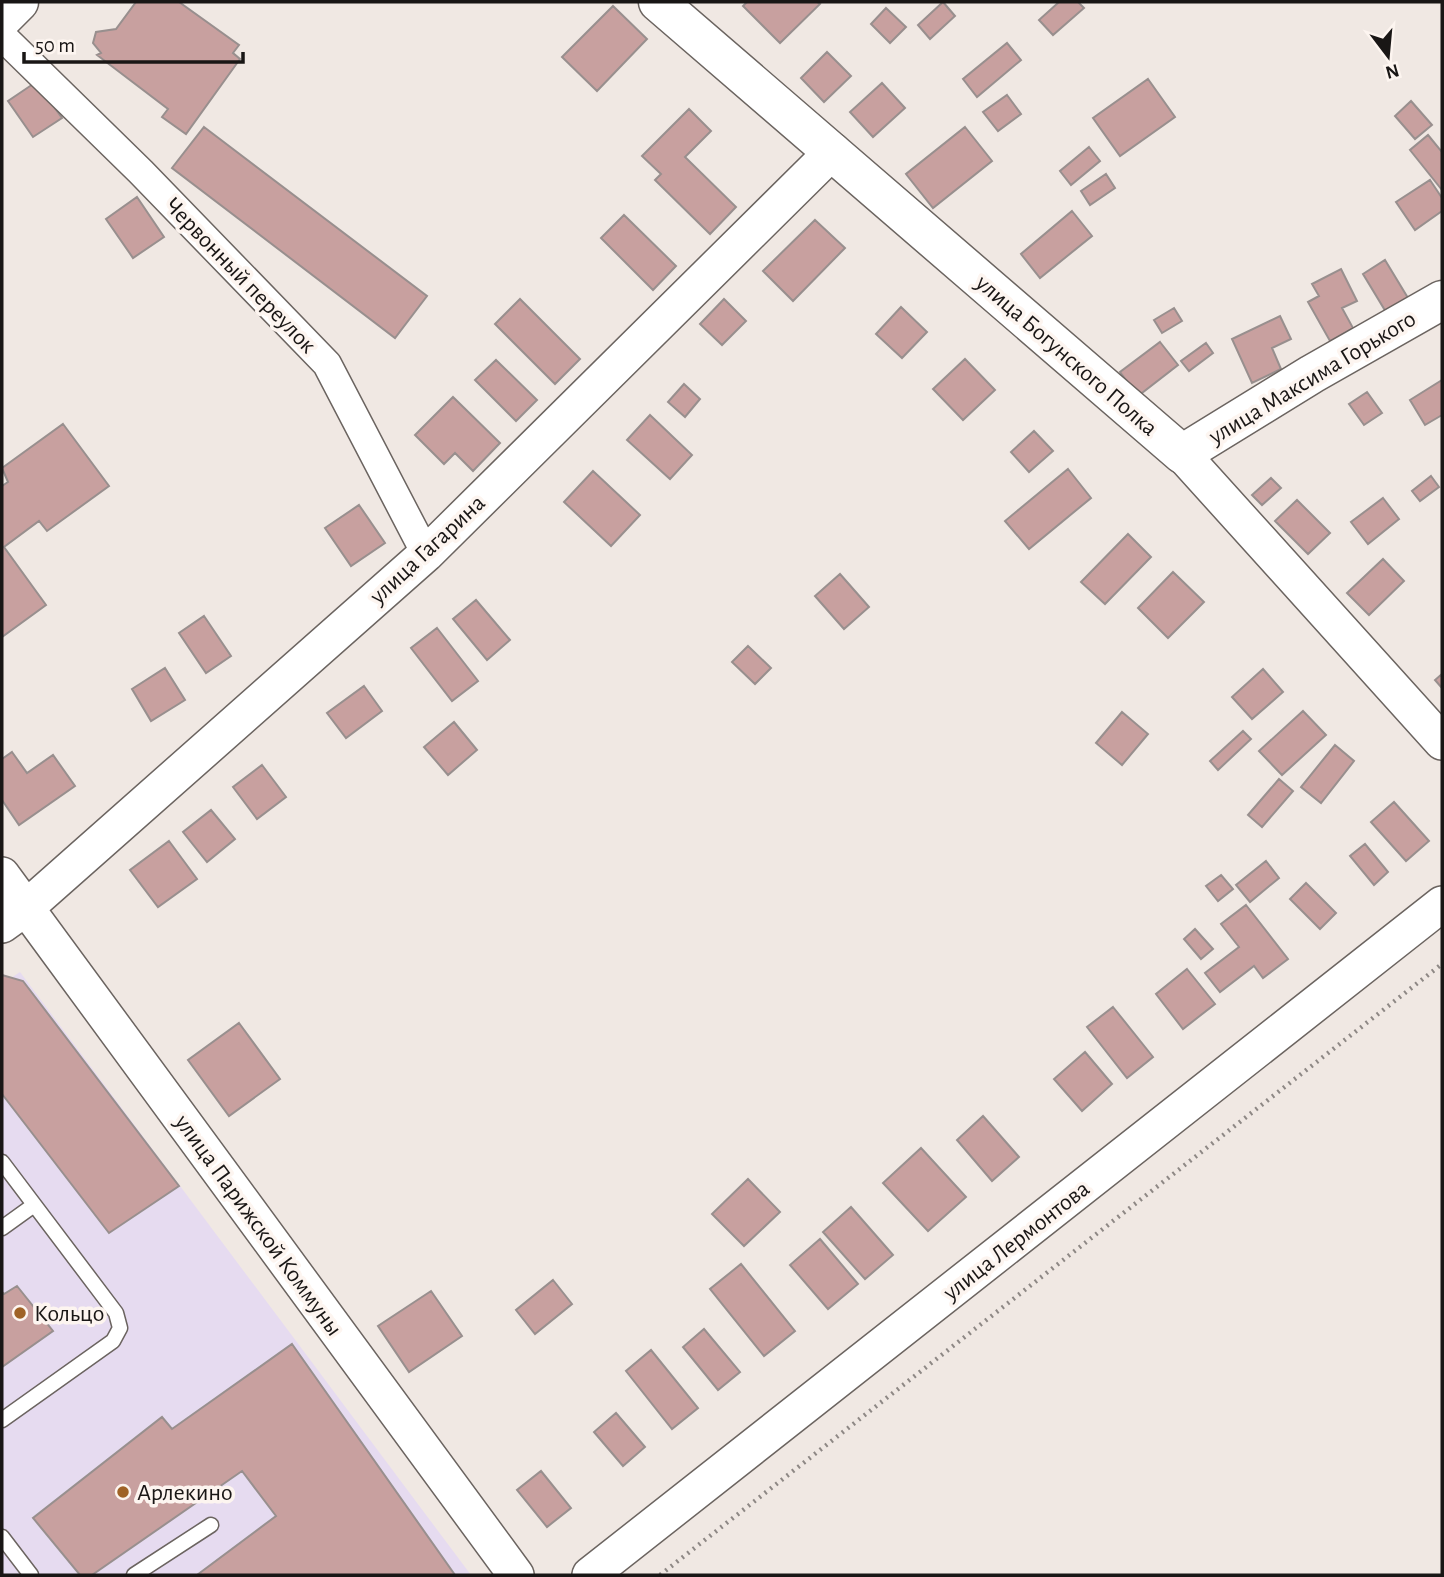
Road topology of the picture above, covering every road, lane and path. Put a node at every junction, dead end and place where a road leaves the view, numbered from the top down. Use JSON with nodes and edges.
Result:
{"nodes":[{"id":1,"x":19,"y":2,"type":"edge"},
{"id":2,"x":658,"y":2,"type":"edge"},
{"id":3,"x":2,"y":19,"type":"edge"},
{"id":4,"x":2,"y":36,"type":"edge"},
{"id":5,"x":833,"y":151,"type":"junction"},
{"id":6,"x":1442,"y":300,"type":"edge"},
{"id":7,"x":1182,"y":454,"type":"junction"},
{"id":8,"x":426,"y":554,"type":"junction"},
{"id":9,"x":1442,"y":743,"type":"edge"},
{"id":10,"x":2,"y":875,"type":"edge"},
{"id":11,"x":1442,"y":904,"type":"edge"},
{"id":12,"x":14,"y":916,"type":"edge"},
{"id":13,"x":1442,"y":964,"type":"edge"},
{"id":14,"x":2,"y":1161,"type":"edge"},
{"id":15,"x":34,"y":1205,"type":"junction"},
{"id":16,"x":2,"y":1228,"type":"edge"},
{"id":17,"x":2,"y":1420,"type":"edge"},
{"id":18,"x":211,"y":1525,"type":"dead end"},
{"id":19,"x":2,"y":1537,"type":"edge"},
{"id":20,"x":31,"y":1575,"type":"edge"},
{"id":21,"x":134,"y":1575,"type":"edge"},
{"id":22,"x":516,"y":1575,"type":"edge"},
{"id":23,"x":590,"y":1575,"type":"edge"},
{"id":24,"x":660,"y":1575,"type":"edge"}],
"edges":[{"from":1,"to":3,"type":"main road"},
{"from":2,"to":5,"type":"main road","name":"улица Богунского Полка"},
{"from":4,"to":8,"type":"street","name":"Червонный переулок"},
{"from":5,"to":7,"type":"main road","name":"улица Богунского Полка"},
{"from":5,"to":8,"type":"street","name":"улица Гагарина"},
{"from":6,"to":7,"type":"main road","name":"улица Максима Горького"},
{"from":7,"to":9,"type":"street","name":"улица Богунского Полка"},
{"from":8,"to":12,"type":"street","name":"улица Гагарина"},
{"from":10,"to":12,"type":"street","name":"улица Парижской Коммуны"},
{"from":11,"to":23,"type":"street","name":"улица Лермонтова"},
{"from":12,"to":22,"type":"street","name":"улица Парижской Коммуны"},
{"from":13,"to":24,"type":"path"},
{"from":14,"to":15,"type":"lane"},
{"from":15,"to":16,"type":"lane"},
{"from":15,"to":17,"type":"lane"},
{"from":18,"to":21,"type":"lane"},
{"from":19,"to":20,"type":"lane"}]}
